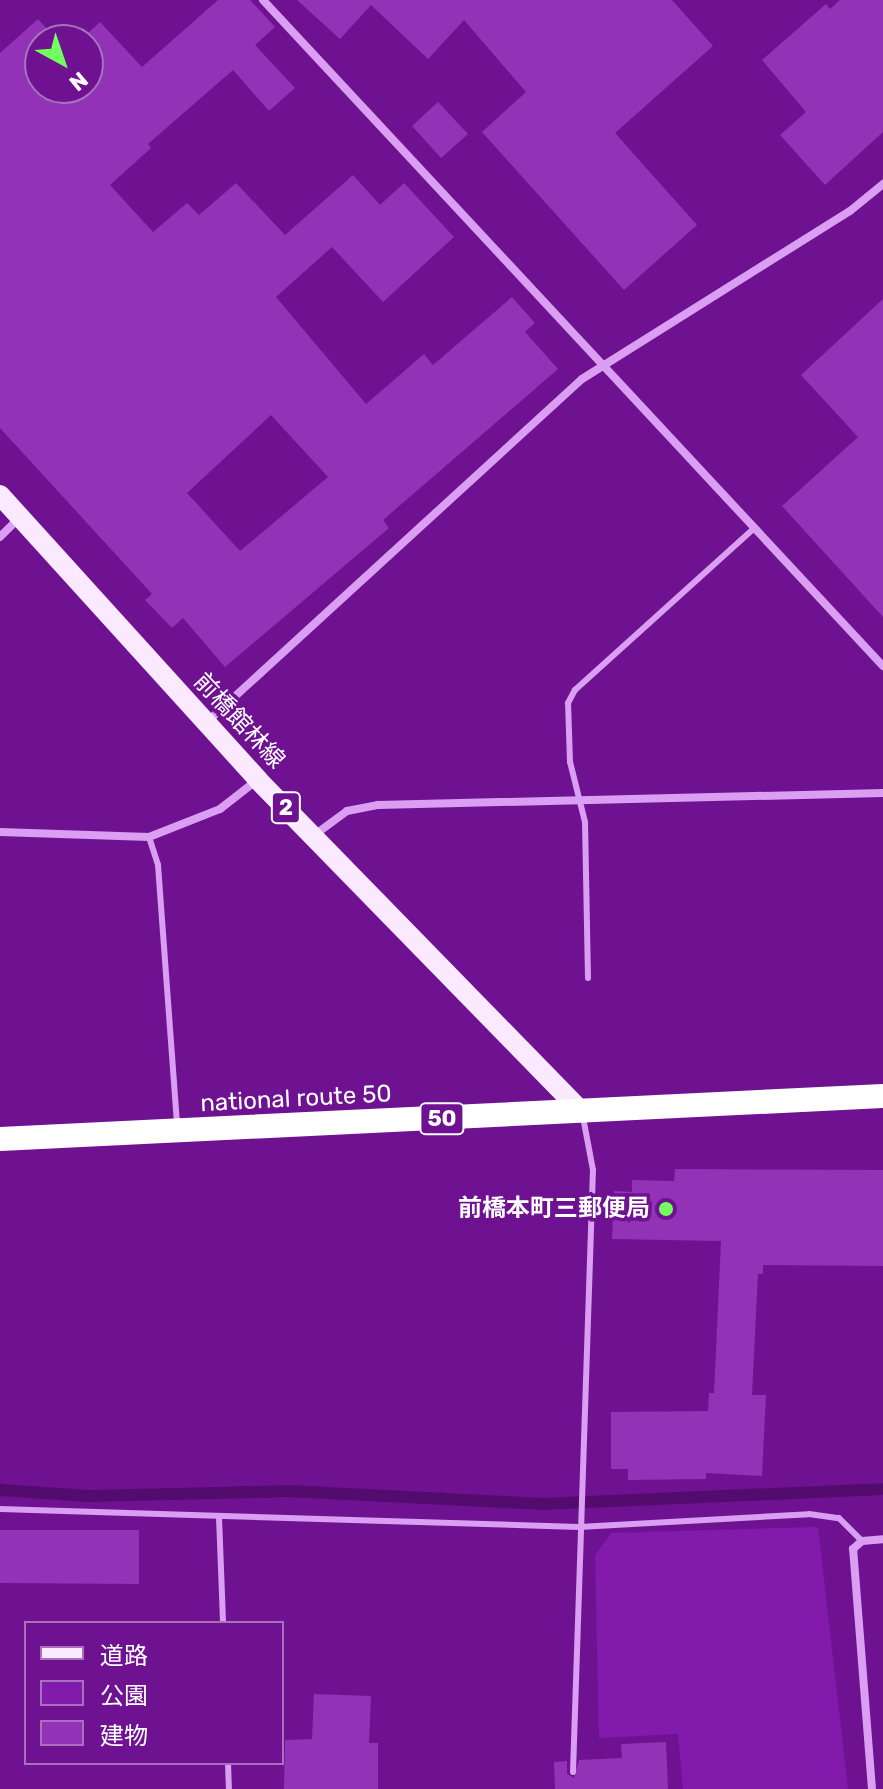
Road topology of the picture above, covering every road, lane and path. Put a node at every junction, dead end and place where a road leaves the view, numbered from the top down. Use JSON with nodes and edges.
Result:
{"nodes":[{"id":1,"x":263,"y":0,"type":"edge"},
{"id":2,"x":883,"y":184,"type":"edge"},
{"id":3,"x":604,"y":368,"type":"junction"},
{"id":4,"x":0,"y":495,"type":"edge"},
{"id":5,"x":20,"y":517,"type":"junction"},
{"id":6,"x":754,"y":528,"type":"junction"},
{"id":7,"x":0,"y":537,"type":"edge"},
{"id":8,"x":883,"y":666,"type":"edge"},
{"id":9,"x":206,"y":723,"type":"junction"},
{"id":10,"x":258,"y":780,"type":"junction"},
{"id":11,"x":883,"y":793,"type":"edge"},
{"id":12,"x":579,"y":800,"type":"junction"},
{"id":13,"x":0,"y":832,"type":"edge"},
{"id":14,"x":313,"y":836,"type":"junction"},
{"id":15,"x":149,"y":837,"type":"junction"},
{"id":16,"x":588,"y":978,"type":"dead end"},
{"id":17,"x":883,"y":1096,"type":"edge"},
{"id":18,"x":582,"y":1112,"type":"junction"},
{"id":19,"x":178,"y":1133,"type":"junction"},
{"id":20,"x":0,"y":1139,"type":"edge"},
{"id":21,"x":0,"y":1509,"type":"edge"},
{"id":22,"x":219,"y":1517,"type":"junction"},
{"id":23,"x":579,"y":1527,"type":"junction"},
{"id":24,"x":883,"y":1539,"type":"edge"},
{"id":25,"x":862,"y":1541,"type":"junction"},
{"id":26,"x":223,"y":1621,"type":"edge"},
{"id":27,"x":228,"y":1765,"type":"edge"},
{"id":28,"x":573,"y":1772,"type":"dead end"},
{"id":29,"x":229,"y":1789,"type":"edge"},
{"id":30,"x":872,"y":1789,"type":"edge"}],
"edges":[{"from":1,"to":3,"type":"street"},
{"from":2,"to":3,"type":"street"},
{"from":3,"to":6,"type":"street"},
{"from":3,"to":9,"type":"street"},
{"from":4,"to":5,"type":"main road","name":"前橋館林線","number":"2"},
{"from":5,"to":7,"type":"street"},
{"from":5,"to":9,"type":"main road","name":"前橋館林線","number":"2"},
{"from":6,"to":8,"type":"street"},
{"from":6,"to":12,"type":"lane"},
{"from":9,"to":10,"type":"main road","name":"前橋館林線","number":"2"},
{"from":10,"to":14,"type":"main road","name":"前橋館林線","number":"2"},
{"from":10,"to":15,"type":"street"},
{"from":11,"to":12,"type":"street"},
{"from":12,"to":14,"type":"street"},
{"from":12,"to":16,"type":"lane"},
{"from":13,"to":15,"type":"street"},
{"from":14,"to":18,"type":"main road","name":"前橋館林線","number":"2"},
{"from":15,"to":19,"type":"lane"},
{"from":17,"to":18,"type":"highway","name":"national route 50","number":"50"},
{"from":18,"to":19,"type":"highway","name":"national route 50","number":"50"},
{"from":18,"to":23,"type":"lane"},
{"from":19,"to":20,"type":"highway","name":"national route 50","number":"50"},
{"from":21,"to":22,"type":"lane"},
{"from":22,"to":23,"type":"lane"},
{"from":22,"to":26,"type":"lane"},
{"from":23,"to":25,"type":"lane"},
{"from":23,"to":28,"type":"lane"},
{"from":24,"to":25,"type":"street"},
{"from":25,"to":30,"type":"street"},
{"from":27,"to":29,"type":"lane"}]}
